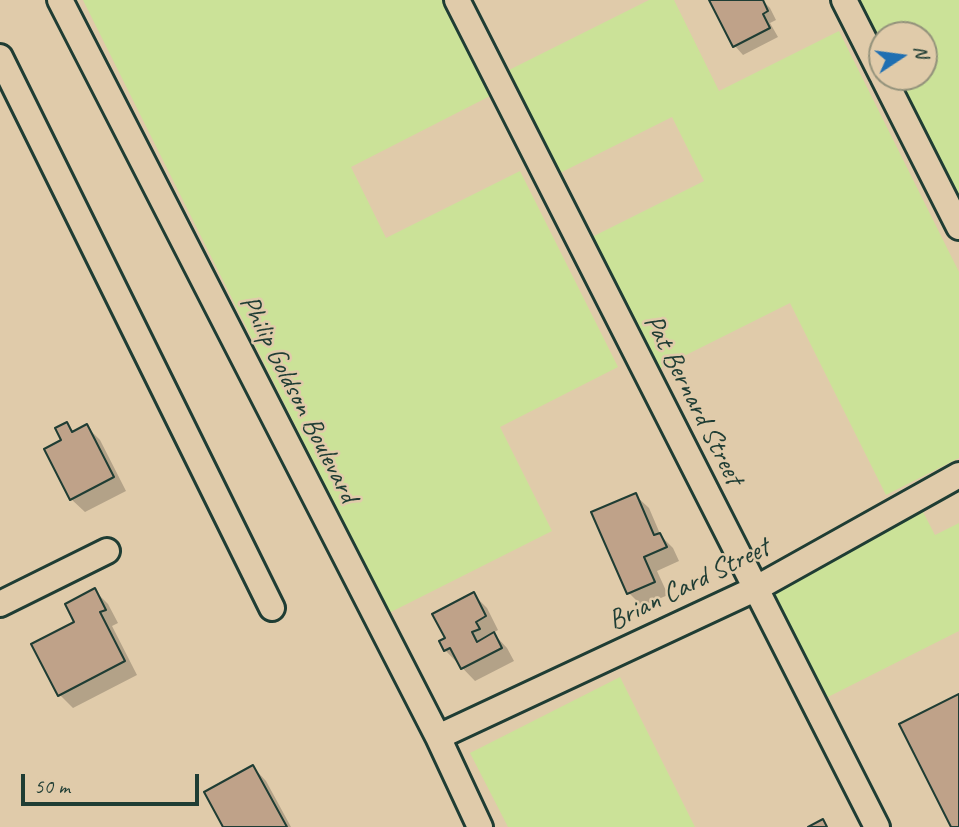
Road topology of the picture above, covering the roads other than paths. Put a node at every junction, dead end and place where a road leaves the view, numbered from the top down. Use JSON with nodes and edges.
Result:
{"nodes":[{"id":1,"x":60,"y":0,"type":"edge"},
{"id":2,"x":457,"y":0,"type":"edge"},
{"id":3,"x":844,"y":0,"type":"edge"},
{"id":4,"x":868,"y":47,"type":"edge"},
{"id":5,"x":0,"y":57,"type":"edge"},
{"id":6,"x":891,"y":91,"type":"edge"},
{"id":7,"x":959,"y":227,"type":"edge"},
{"id":8,"x":959,"y":474,"type":"edge"},
{"id":9,"x":107,"y":551,"type":"dead end"},
{"id":10,"x":755,"y":589,"type":"junction"},
{"id":11,"x":0,"y":604,"type":"edge"},
{"id":12,"x":272,"y":608,"type":"dead end"},
{"id":13,"x":438,"y":737,"type":"junction"},
{"id":14,"x":480,"y":827,"type":"edge"},
{"id":15,"x":877,"y":827,"type":"edge"}],
"edges":[{"from":1,"to":13,"type":"street","name":"Philip Goldson Boulevard"},
{"from":2,"to":10,"type":"street","name":"Pat Bernard Street"},
{"from":3,"to":4,"type":"street"},
{"from":5,"to":12,"type":"street"},
{"from":6,"to":7,"type":"street"},
{"from":8,"to":10,"type":"street","name":"Brian Card Street"},
{"from":9,"to":11,"type":"street"},
{"from":10,"to":13,"type":"street","name":"Brian Card Street"},
{"from":10,"to":15,"type":"street","name":"Pat Bernard Street"},
{"from":13,"to":14,"type":"street","name":"Philip Goldson Boulevard"}]}
